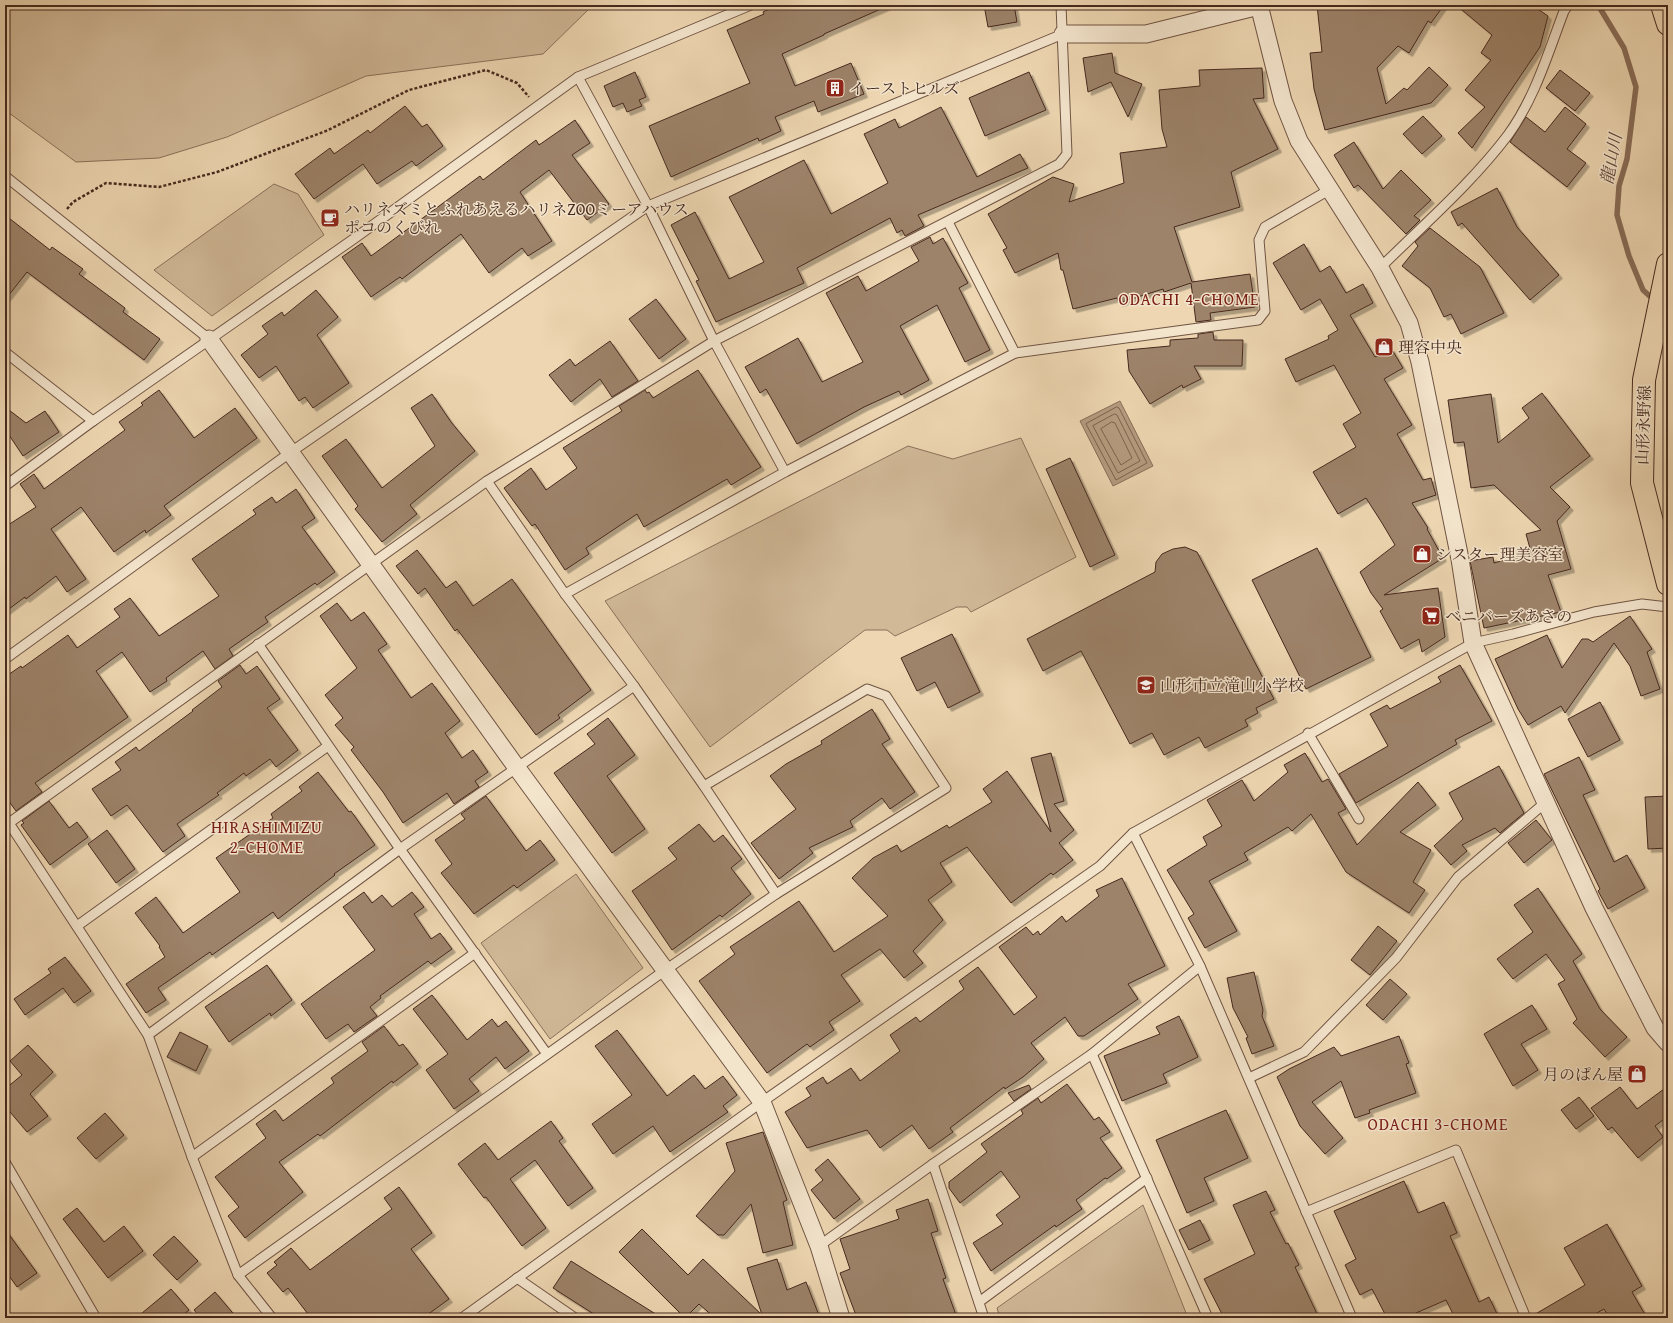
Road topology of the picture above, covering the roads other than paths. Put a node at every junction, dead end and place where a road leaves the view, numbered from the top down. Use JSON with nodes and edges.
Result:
{"nodes":[{"id":1,"x":751,"y":5,"type":"edge"},
{"id":2,"x":1061,"y":5,"type":"edge"},
{"id":3,"x":1662,"y":5,"type":"edge"},
{"id":4,"x":1259,"y":6,"type":"edge"},
{"id":5,"x":1566,"y":8,"type":"edge"},
{"id":6,"x":1668,"y":23,"type":"edge"},
{"id":7,"x":1063,"y":34,"type":"junction"},
{"id":8,"x":578,"y":77,"type":"junction"},
{"id":9,"x":5,"y":176,"type":"edge"},
{"id":10,"x":1329,"y":190,"type":"junction"},
{"id":11,"x":648,"y":206,"type":"junction"},
{"id":12,"x":948,"y":222,"type":"junction"},
{"id":13,"x":1668,"y":264,"type":"edge"},
{"id":14,"x":1380,"y":268,"type":"junction"},
{"id":15,"x":209,"y":339,"type":"junction"},
{"id":16,"x":714,"y":341,"type":"junction"},
{"id":17,"x":5,"y":352,"type":"edge"},
{"id":18,"x":1015,"y":353,"type":"junction"},
{"id":19,"x":93,"y":421,"type":"junction"},
{"id":20,"x":291,"y":452,"type":"junction"},
{"id":21,"x":785,"y":472,"type":"junction"},
{"id":22,"x":487,"y":481,"type":"junction"},
{"id":23,"x":5,"y":486,"type":"edge"},
{"id":24,"x":370,"y":564,"type":"junction"},
{"id":25,"x":1668,"y":584,"type":"edge"},
{"id":26,"x":565,"y":594,"type":"junction"},
{"id":27,"x":1668,"y":607,"type":"edge"},
{"id":28,"x":1473,"y":643,"type":"junction"},
{"id":29,"x":258,"y":644,"type":"junction"},
{"id":30,"x":5,"y":659,"type":"edge"},
{"id":31,"x":634,"y":686,"type":"junction"},
{"id":32,"x":1308,"y":733,"type":"junction"},
{"id":33,"x":328,"y":746,"type":"junction"},
{"id":34,"x":517,"y":768,"type":"junction"},
{"id":35,"x":704,"y":786,"type":"junction"},
{"id":36,"x":1546,"y":802,"type":"junction"},
{"id":37,"x":1359,"y":819,"type":"dead end"},
{"id":38,"x":7,"y":820,"type":"edge"},
{"id":39,"x":1133,"y":833,"type":"junction"},
{"id":40,"x":400,"y":849,"type":"junction"},
{"id":41,"x":776,"y":894,"type":"junction"},
{"id":42,"x":77,"y":926,"type":"junction"},
{"id":43,"x":475,"y":952,"type":"junction"},
{"id":44,"x":1200,"y":966,"type":"junction"},
{"id":45,"x":664,"y":971,"type":"junction"},
{"id":46,"x":148,"y":1035,"type":"junction"},
{"id":47,"x":1668,"y":1043,"type":"edge"},
{"id":48,"x":548,"y":1054,"type":"junction"},
{"id":49,"x":1092,"y":1054,"type":"junction"},
{"id":50,"x":1249,"y":1078,"type":"junction"},
{"id":51,"x":762,"y":1102,"type":"junction"},
{"id":52,"x":192,"y":1157,"type":"junction"},
{"id":53,"x":5,"y":1162,"type":"edge"},
{"id":54,"x":932,"y":1164,"type":"junction"},
{"id":55,"x":1147,"y":1178,"type":"junction"},
{"id":56,"x":1306,"y":1212,"type":"junction"},
{"id":57,"x":819,"y":1246,"type":"junction"},
{"id":58,"x":238,"y":1275,"type":"junction"},
{"id":59,"x":517,"y":1278,"type":"junction"},
{"id":60,"x":979,"y":1302,"type":"junction"},
{"id":61,"x":96,"y":1318,"type":"edge"},
{"id":62,"x":272,"y":1318,"type":"edge"},
{"id":63,"x":462,"y":1318,"type":"edge"},
{"id":64,"x":575,"y":1318,"type":"edge"},
{"id":65,"x":841,"y":1318,"type":"edge"},
{"id":66,"x":984,"y":1318,"type":"edge"},
{"id":67,"x":1208,"y":1318,"type":"edge"},
{"id":68,"x":1352,"y":1318,"type":"edge"},
{"id":69,"x":1526,"y":1318,"type":"edge"}],
"edges":[{"from":1,"to":8,"type":"lane"},
{"from":2,"to":7,"type":"lane"},
{"from":3,"to":6,"type":"main road"},
{"from":4,"to":7,"type":"street"},
{"from":4,"to":10,"type":"street"},
{"from":5,"to":14,"type":"lane"},
{"from":7,"to":11,"type":"lane"},
{"from":7,"to":12,"type":"lane"},
{"from":8,"to":11,"type":"lane"},
{"from":8,"to":15,"type":"lane"},
{"from":9,"to":15,"type":"lane"},
{"from":10,"to":14,"type":"street"},
{"from":10,"to":18,"type":"lane"},
{"from":11,"to":16,"type":"lane"},
{"from":11,"to":20,"type":"lane"},
{"from":12,"to":16,"type":"lane"},
{"from":12,"to":18,"type":"lane"},
{"from":13,"to":25,"type":"main road","name":"山形永野線"},
{"from":14,"to":28,"type":"street"},
{"from":15,"to":19,"type":"lane"},
{"from":15,"to":20,"type":"street"},
{"from":16,"to":21,"type":"lane"},
{"from":16,"to":22,"type":"lane"},
{"from":17,"to":19,"type":"lane"},
{"from":18,"to":21,"type":"lane"},
{"from":19,"to":23,"type":"lane"},
{"from":20,"to":24,"type":"street"},
{"from":20,"to":30,"type":"lane"},
{"from":21,"to":26,"type":"lane"},
{"from":22,"to":24,"type":"lane"},
{"from":22,"to":26,"type":"lane"},
{"from":24,"to":29,"type":"lane"},
{"from":24,"to":34,"type":"street"},
{"from":26,"to":31,"type":"lane"},
{"from":27,"to":28,"type":"lane"},
{"from":28,"to":32,"type":"lane"},
{"from":28,"to":36,"type":"street"},
{"from":29,"to":33,"type":"lane"},
{"from":29,"to":38,"type":"lane"},
{"from":31,"to":34,"type":"lane"},
{"from":31,"to":35,"type":"lane"},
{"from":32,"to":37,"type":"lane"},
{"from":32,"to":39,"type":"lane"},
{"from":33,"to":40,"type":"lane"},
{"from":33,"to":42,"type":"lane"},
{"from":34,"to":40,"type":"lane"},
{"from":34,"to":45,"type":"street"},
{"from":35,"to":41,"type":"lane"},
{"from":35,"to":41,"type":"lane"},
{"from":36,"to":47,"type":"street"},
{"from":36,"to":50,"type":"lane"},
{"from":38,"to":42,"type":"lane"},
{"from":39,"to":44,"type":"lane"},
{"from":39,"to":51,"type":"lane"},
{"from":40,"to":43,"type":"lane"},
{"from":40,"to":46,"type":"lane"},
{"from":41,"to":45,"type":"lane"},
{"from":42,"to":46,"type":"lane"},
{"from":43,"to":48,"type":"lane"},
{"from":43,"to":52,"type":"lane"},
{"from":44,"to":49,"type":"lane"},
{"from":44,"to":50,"type":"lane"},
{"from":45,"to":48,"type":"lane"},
{"from":45,"to":51,"type":"street"},
{"from":46,"to":52,"type":"lane"},
{"from":48,"to":58,"type":"lane"},
{"from":49,"to":54,"type":"lane"},
{"from":49,"to":55,"type":"lane"},
{"from":50,"to":56,"type":"lane"},
{"from":51,"to":57,"type":"street"},
{"from":51,"to":59,"type":"lane"},
{"from":52,"to":58,"type":"lane"},
{"from":53,"to":61,"type":"lane"},
{"from":54,"to":57,"type":"lane"},
{"from":54,"to":60,"type":"lane"},
{"from":55,"to":60,"type":"lane"},
{"from":55,"to":67,"type":"lane"},
{"from":56,"to":68,"type":"lane"},
{"from":56,"to":69,"type":"lane"},
{"from":57,"to":65,"type":"street"},
{"from":58,"to":62,"type":"lane"},
{"from":59,"to":63,"type":"lane"},
{"from":59,"to":64,"type":"lane"},
{"from":60,"to":66,"type":"lane"}]}
